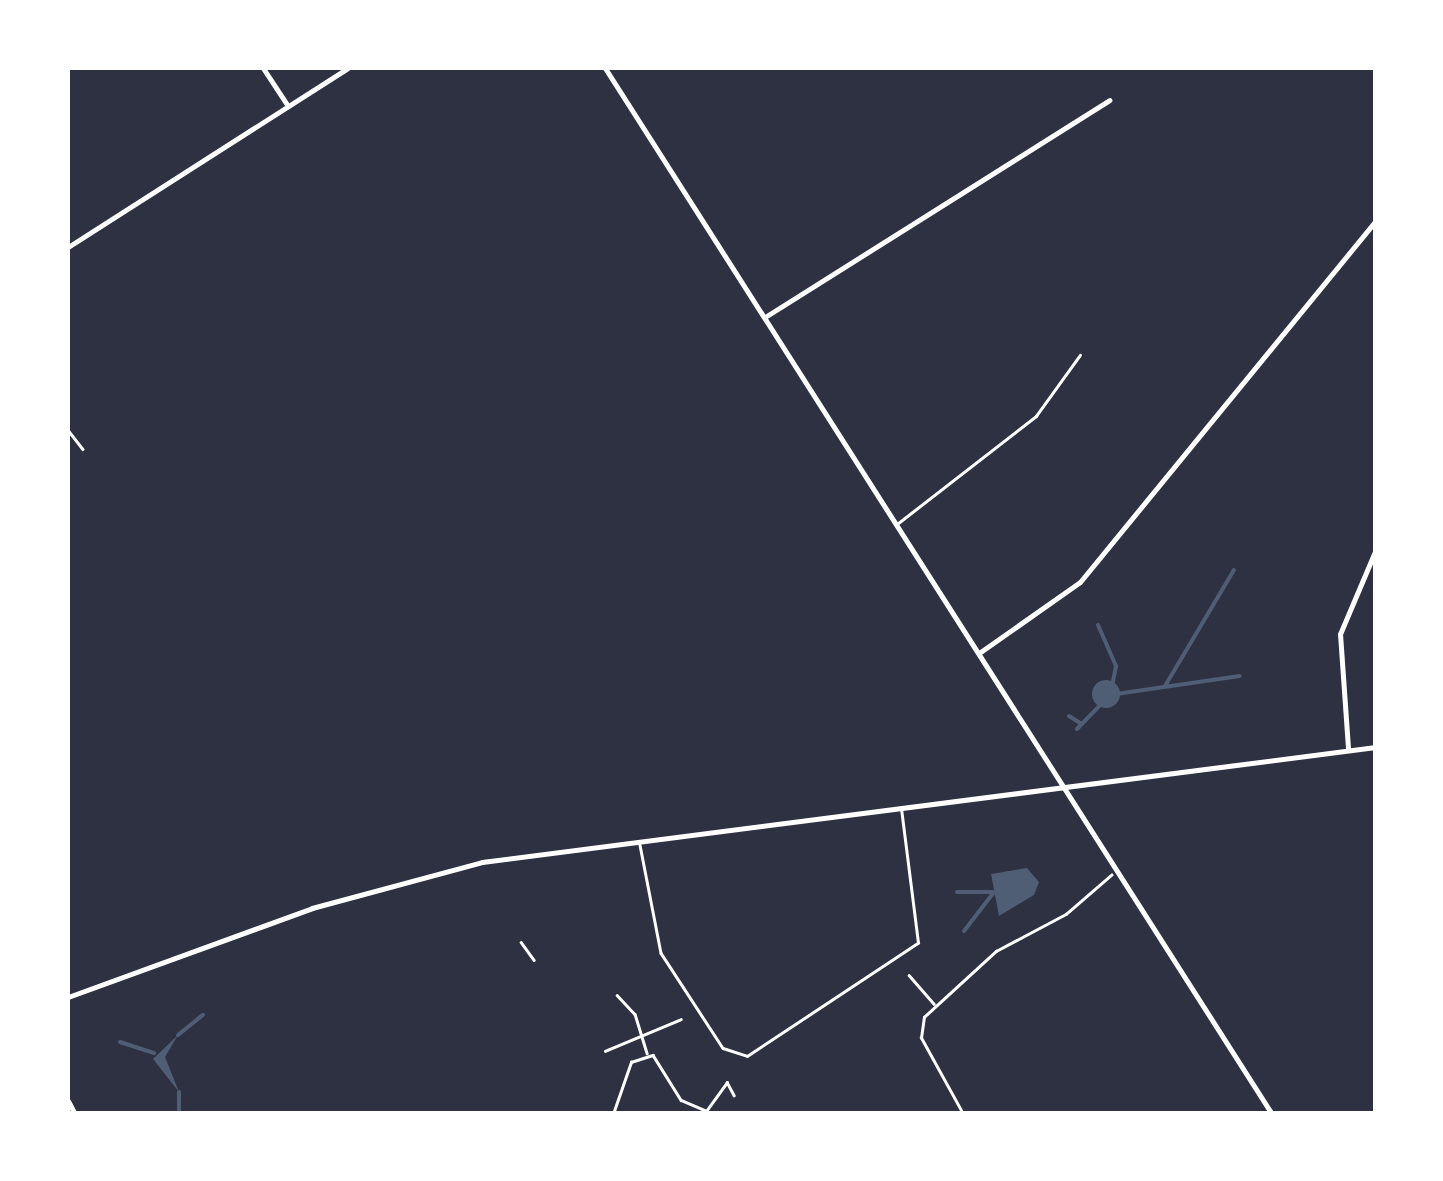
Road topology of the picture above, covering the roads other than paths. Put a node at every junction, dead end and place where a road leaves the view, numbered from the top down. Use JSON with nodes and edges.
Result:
{"nodes":[{"id":1,"x":262,"y":68,"type":"edge"},
{"id":2,"x":348,"y":68,"type":"edge"},
{"id":3,"x":605,"y":68,"type":"edge"},
{"id":4,"x":1108,"y":100,"type":"dead end"},
{"id":5,"x":288,"y":106,"type":"junction"},
{"id":6,"x":1376,"y":221,"type":"edge"},
{"id":7,"x":68,"y":247,"type":"edge"},
{"id":8,"x":764,"y":318,"type":"junction"},
{"id":9,"x":1080,"y":356,"type":"dead end"},
{"id":10,"x":68,"y":430,"type":"edge"},
{"id":11,"x":83,"y":449,"type":"dead end"},
{"id":12,"x":896,"y":524,"type":"junction"},
{"id":13,"x":1376,"y":549,"type":"edge"},
{"id":14,"x":979,"y":653,"type":"junction"},
{"id":15,"x":1376,"y":747,"type":"edge"},
{"id":16,"x":1348,"y":748,"type":"junction"},
{"id":17,"x":1064,"y":785,"type":"junction"},
{"id":18,"x":901,"y":808,"type":"junction"},
{"id":19,"x":640,"y":842,"type":"junction"},
{"id":20,"x":68,"y":997,"type":"edge"},
{"id":21,"x":68,"y":1101,"type":"edge"},
{"id":22,"x":76,"y":1114,"type":"edge"},
{"id":23,"x":1272,"y":1114,"type":"edge"}],
"edges":[{"from":1,"to":5,"type":"street"},
{"from":2,"to":5,"type":"street"},
{"from":3,"to":8,"type":"street"},
{"from":4,"to":8,"type":"street"},
{"from":5,"to":7,"type":"street"},
{"from":6,"to":14,"type":"street"},
{"from":8,"to":12,"type":"street"},
{"from":9,"to":12,"type":"lane"},
{"from":10,"to":11,"type":"lane"},
{"from":12,"to":14,"type":"street"},
{"from":13,"to":16,"type":"street"},
{"from":14,"to":17,"type":"street"},
{"from":15,"to":16,"type":"street"},
{"from":16,"to":17,"type":"street"},
{"from":17,"to":18,"type":"street"},
{"from":17,"to":23,"type":"street"},
{"from":18,"to":19,"type":"street"},
{"from":18,"to":19,"type":"lane"},
{"from":19,"to":20,"type":"street"},
{"from":21,"to":22,"type":"street"}]}
